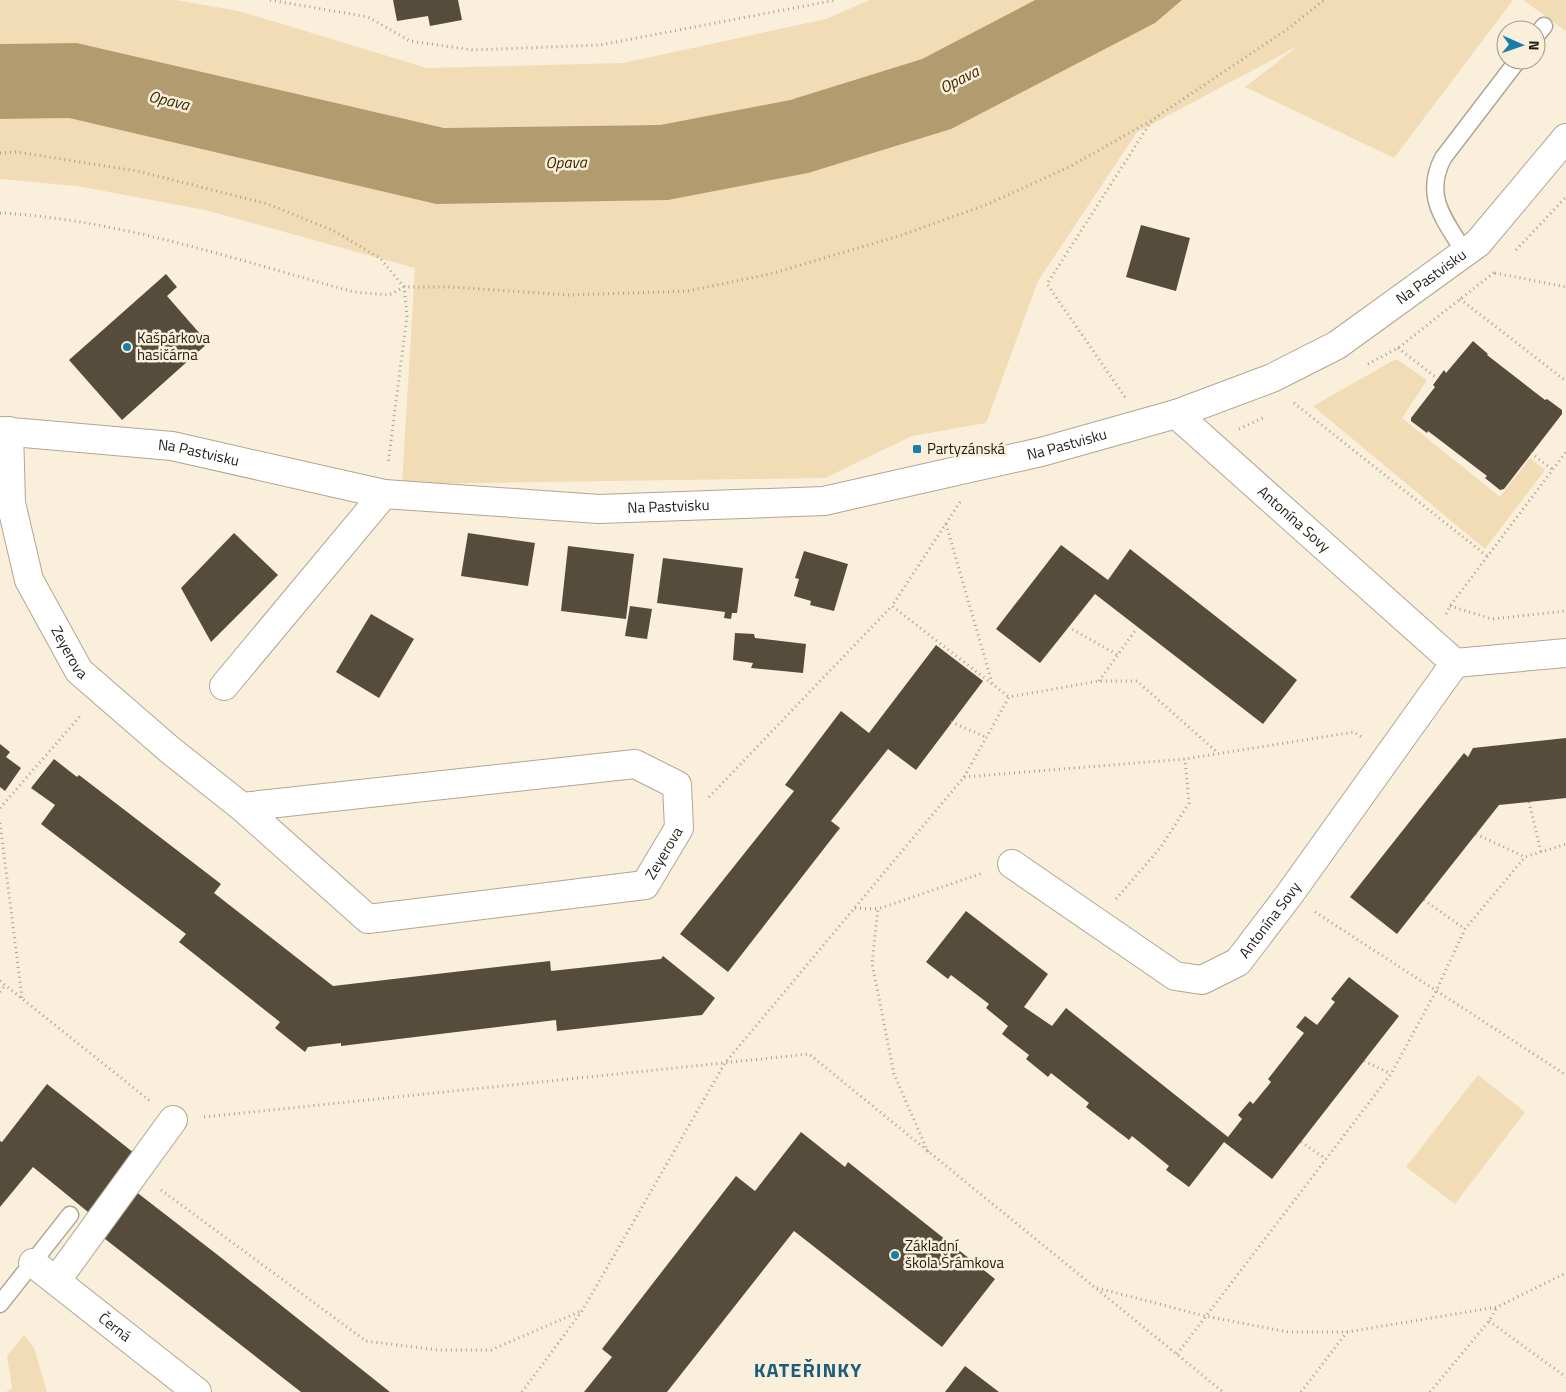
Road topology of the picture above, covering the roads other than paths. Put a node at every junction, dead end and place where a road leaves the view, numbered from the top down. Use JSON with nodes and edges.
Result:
{"nodes":[{"id":1,"x":1510,"y":70,"type":"edge"},
{"id":2,"x":1566,"y":138,"type":"edge"},
{"id":3,"x":1465,"y":252,"type":"junction"},
{"id":4,"x":1176,"y":414,"type":"junction"},
{"id":5,"x":4,"y":431,"type":"edge"},
{"id":6,"x":384,"y":494,"type":"junction"},
{"id":7,"x":1566,"y":653,"type":"edge"},
{"id":8,"x":1455,"y":663,"type":"junction"},
{"id":9,"x":224,"y":686,"type":"dead end"},
{"id":10,"x":242,"y":807,"type":"junction"},
{"id":11,"x":1012,"y":864,"type":"road end"},
{"id":12,"x":173,"y":1120,"type":"road end"},
{"id":13,"x":70,"y":1215,"type":"dead end"},
{"id":14,"x":33,"y":1263,"type":"junction"},
{"id":15,"x":56,"y":1280,"type":"junction"},
{"id":16,"x":0,"y":1304,"type":"edge"},
{"id":17,"x":197,"y":1392,"type":"edge"}],
"edges":[{"from":1,"to":3,"type":"lane"},
{"from":2,"to":3,"type":"street","name":"Na Pastvisku"},
{"from":3,"to":4,"type":"street","name":"Na Pastvisku"},
{"from":4,"to":6,"type":"street","name":"Na Pastvisku"},
{"from":4,"to":8,"type":"street","name":"Antonína Sovy"},
{"from":5,"to":6,"type":"street","name":"Na Pastvisku"},
{"from":5,"to":10,"type":"street","name":"Zeyerova"},
{"from":6,"to":9,"type":"street"},
{"from":7,"to":8,"type":"street"},
{"from":8,"to":11,"type":"street","name":"Antonína Sovy"},
{"from":10,"to":10,"type":"street","name":"Zeyerova"},
{"from":12,"to":15,"type":"street"},
{"from":13,"to":14,"type":"lane"},
{"from":14,"to":15,"type":"street","name":"Černá"},
{"from":14,"to":16,"type":"lane"},
{"from":15,"to":17,"type":"street","name":"Černá"}]}
